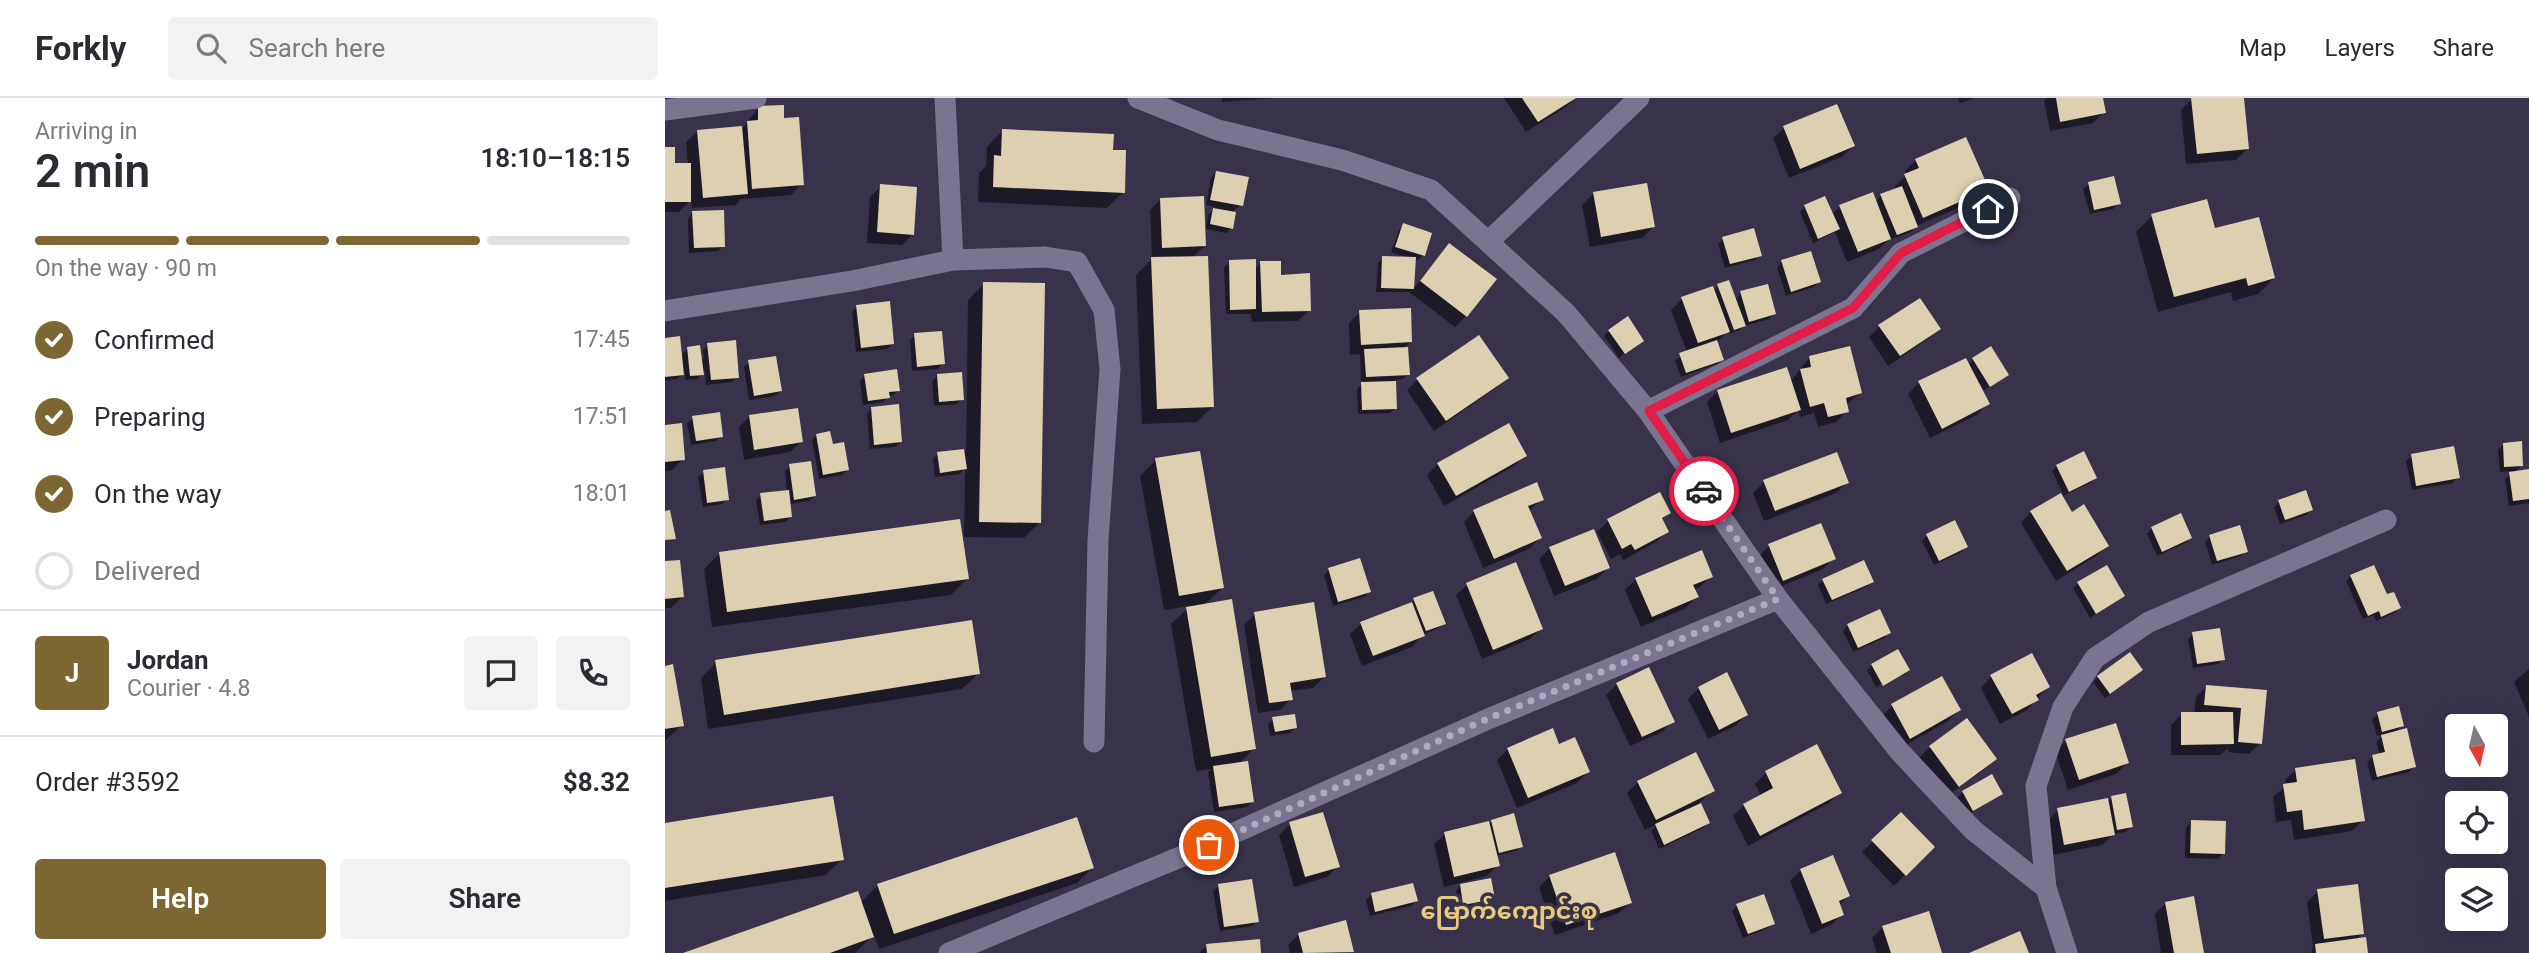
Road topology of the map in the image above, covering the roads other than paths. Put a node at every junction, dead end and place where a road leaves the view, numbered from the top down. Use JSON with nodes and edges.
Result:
{"nodes":[{"id":1,"x":756,"y":98,"type":"edge"},
{"id":2,"x":945,"y":98,"type":"edge"},
{"id":3,"x":1138,"y":98,"type":"edge"},
{"id":4,"x":1639,"y":98,"type":"edge"},
{"id":5,"x":665,"y":110,"type":"edge"},
{"id":6,"x":2010,"y":198,"type":"dead end"},
{"id":7,"x":1488,"y":242,"type":"junction"},
{"id":8,"x":953,"y":260,"type":"junction"},
{"id":9,"x":665,"y":311,"type":"edge"},
{"id":10,"x":1649,"y":411,"type":"junction"},
{"id":11,"x":2386,"y":520,"type":"dead end"},
{"id":12,"x":1778,"y":599,"type":"junction"},
{"id":13,"x":1094,"y":742,"type":"dead end"},
{"id":14,"x":2046,"y":888,"type":"junction"},
{"id":15,"x":949,"y":953,"type":"edge"},
{"id":16,"x":2067,"y":953,"type":"edge"}],
"edges":[{"from":1,"to":5,"type":"street"},
{"from":2,"to":8,"type":"street"},
{"from":3,"to":7,"type":"street"},
{"from":4,"to":7,"type":"street"},
{"from":6,"to":10,"type":"street"},
{"from":7,"to":10,"type":"street"},
{"from":8,"to":9,"type":"street"},
{"from":8,"to":13,"type":"street"},
{"from":10,"to":12,"type":"street"},
{"from":11,"to":14,"type":"street"},
{"from":12,"to":14,"type":"street"},
{"from":12,"to":15,"type":"street"},
{"from":14,"to":16,"type":"street"}]}
